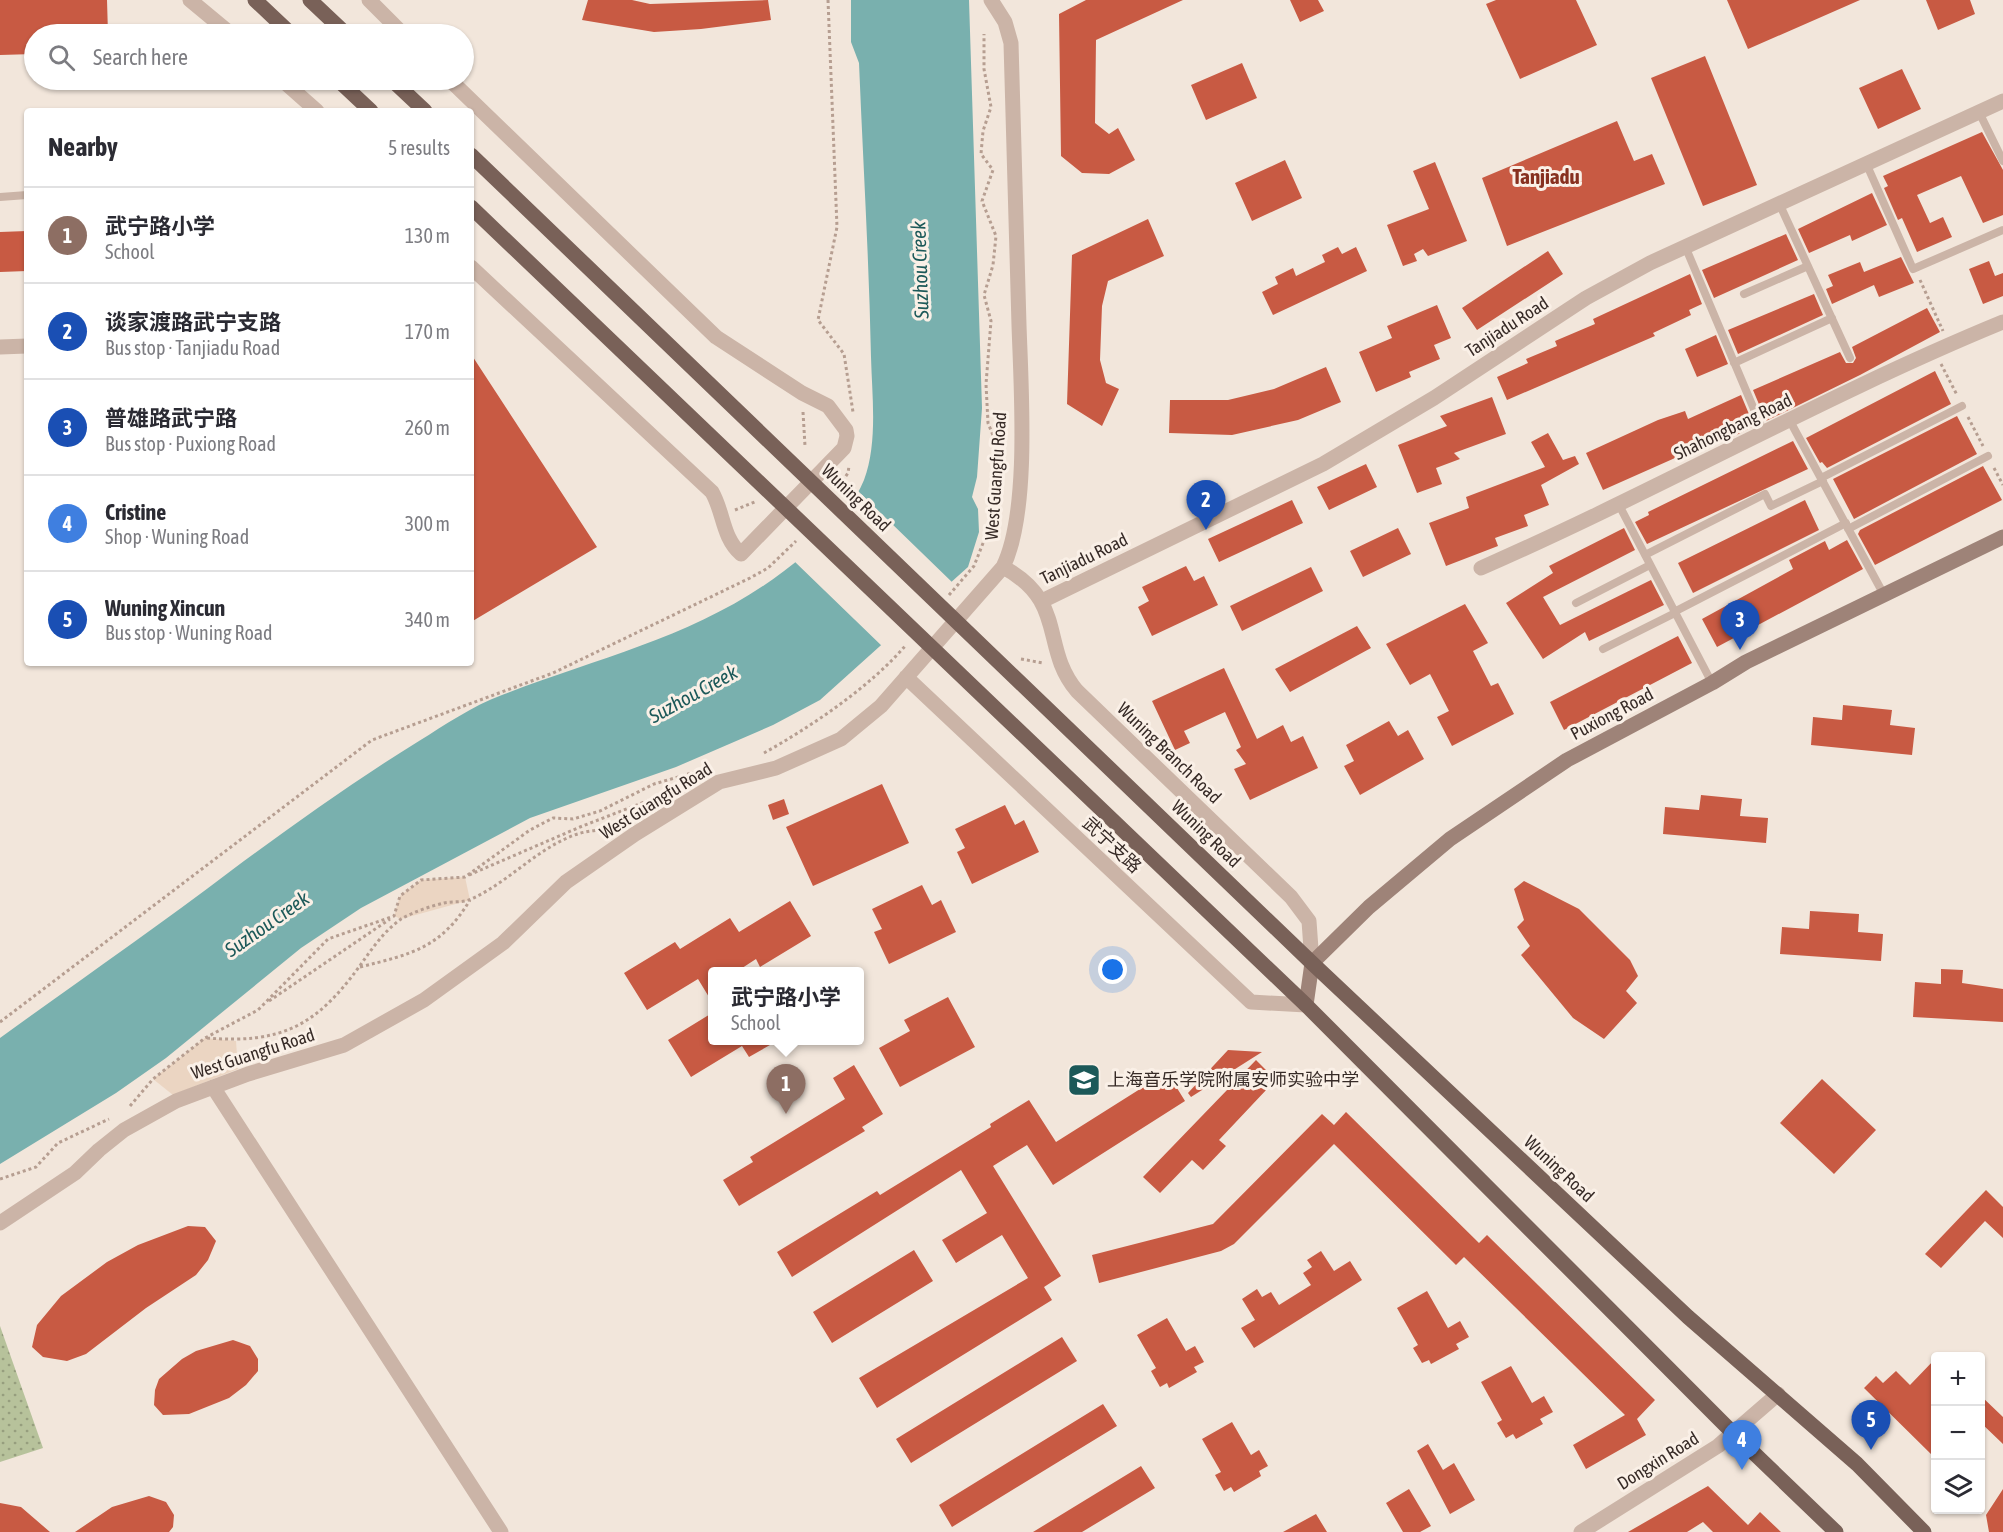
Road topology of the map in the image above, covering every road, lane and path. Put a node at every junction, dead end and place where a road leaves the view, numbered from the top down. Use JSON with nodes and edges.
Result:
{"nodes":[{"id":1,"x":190,"y":0,"type":"edge"},
{"id":2,"x":255,"y":0,"type":"edge"},
{"id":3,"x":310,"y":0,"type":"edge"},
{"id":4,"x":369,"y":0,"type":"edge"},
{"id":5,"x":828,"y":0,"type":"edge"},
{"id":6,"x":991,"y":0,"type":"edge"},
{"id":7,"x":219,"y":24,"type":"edge"},
{"id":8,"x":280,"y":24,"type":"edge"},
{"id":9,"x":335,"y":24,"type":"edge"},
{"id":10,"x":393,"y":24,"type":"edge"},
{"id":11,"x":984,"y":34,"type":"dead end"},
{"id":12,"x":293,"y":90,"type":"edge"},
{"id":13,"x":349,"y":90,"type":"edge"},
{"id":14,"x":403,"y":90,"type":"edge"},
{"id":15,"x":460,"y":90,"type":"edge"},
{"id":16,"x":2003,"y":101,"type":"edge"},
{"id":17,"x":314,"y":108,"type":"edge"},
{"id":18,"x":368,"y":108,"type":"edge"},
{"id":19,"x":422,"y":108,"type":"edge"},
{"id":20,"x":1979,"y":112,"type":"junction"},
{"id":21,"x":474,"y":158,"type":"edge"},
{"id":22,"x":2003,"y":161,"type":"edge"},
{"id":23,"x":1866,"y":164,"type":"junction"},
{"id":24,"x":24,"y":195,"type":"edge"},
{"id":25,"x":0,"y":197,"type":"edge"},
{"id":26,"x":1779,"y":203,"type":"junction"},
{"id":27,"x":474,"y":210,"type":"edge"},
{"id":28,"x":2003,"y":230,"type":"edge"},
{"id":29,"x":1685,"y":246,"type":"junction"},
{"id":30,"x":1808,"y":266,"type":"junction"},
{"id":31,"x":474,"y":270,"type":"edge"},
{"id":32,"x":1916,"y":270,"type":"junction"},
{"id":33,"x":1744,"y":294,"type":"dead end"},
{"id":34,"x":1832,"y":318,"type":"junction"},
{"id":35,"x":2003,"y":322,"type":"edge"},
{"id":36,"x":1949,"y":344,"type":"junction"},
{"id":37,"x":24,"y":346,"type":"edge"},
{"id":38,"x":0,"y":347,"type":"edge"},
{"id":39,"x":1850,"y":358,"type":"dead end"},
{"id":40,"x":1734,"y":363,"type":"junction"},
{"id":41,"x":802,"y":393,"type":"junction"},
{"id":42,"x":1962,"y":406,"type":"dead end"},
{"id":43,"x":854,"y":418,"type":"dead end"},
{"id":44,"x":1790,"y":421,"type":"junction"},
{"id":45,"x":1764,"y":433,"type":"junction"},
{"id":46,"x":805,"y":446,"type":"dead end"},
{"id":47,"x":1988,"y":456,"type":"dead end"},
{"id":48,"x":850,"y":462,"type":"dead end"},
{"id":49,"x":1822,"y":479,"type":"junction"},
{"id":50,"x":834,"y":492,"type":"dead end"},
{"id":51,"x":759,"y":500,"type":"dead end"},
{"id":52,"x":1619,"y":505,"type":"junction"},
{"id":53,"x":722,"y":515,"type":"junction"},
{"id":54,"x":1847,"y":526,"type":"junction"},
{"id":55,"x":2003,"y":537,"type":"edge"},
{"id":56,"x":799,"y":538,"type":"dead end"},
{"id":57,"x":1645,"y":555,"type":"junction"},
{"id":58,"x":1650,"y":565,"type":"junction"},
{"id":59,"x":1003,"y":567,"type":"junction"},
{"id":60,"x":1481,"y":568,"type":"dead end"},
{"id":61,"x":1884,"y":595,"type":"junction"},
{"id":62,"x":945,"y":600,"type":"dead end"},
{"id":63,"x":1042,"y":601,"type":"junction"},
{"id":64,"x":1576,"y":603,"type":"dead end"},
{"id":65,"x":1675,"y":613,"type":"junction"},
{"id":66,"x":908,"y":643,"type":"dead end"},
{"id":67,"x":1603,"y":649,"type":"dead end"},
{"id":68,"x":906,"y":677,"type":"junction"},
{"id":69,"x":1712,"y":683,"type":"junction"},
{"id":70,"x":762,"y":754,"type":"dead end"},
{"id":71,"x":714,"y":768,"type":"dead end"},
{"id":72,"x":666,"y":794,"type":"dead end"},
{"id":73,"x":635,"y":834,"type":"junction"},
{"id":74,"x":465,"y":877,"type":"junction"},
{"id":75,"x":470,"y":900,"type":"junction"},
{"id":76,"x":394,"y":916,"type":"junction"},
{"id":77,"x":1312,"y":963,"type":"junction"},
{"id":78,"x":358,"y":967,"type":"junction"},
{"id":79,"x":1306,"y":1005,"type":"junction"},
{"id":80,"x":258,"y":1010,"type":"junction"},
{"id":81,"x":0,"y":1022,"type":"edge"},
{"id":82,"x":206,"y":1038,"type":"junction"},
{"id":83,"x":213,"y":1087,"type":"junction"},
{"id":84,"x":126,"y":1108,"type":"dead end"},
{"id":85,"x":111,"y":1118,"type":"dead end"},
{"id":86,"x":0,"y":1179,"type":"edge"},
{"id":87,"x":0,"y":1223,"type":"edge"},
{"id":88,"x":1778,"y":1394,"type":"junction"},
{"id":89,"x":1734,"y":1434,"type":"junction"},
{"id":90,"x":501,"y":1532,"type":"edge"},
{"id":91,"x":1581,"y":1532,"type":"edge"},
{"id":92,"x":1836,"y":1532,"type":"edge"},
{"id":93,"x":1924,"y":1532,"type":"edge"}],
"edges":[{"from":1,"to":7,"type":"street"},
{"from":2,"to":8,"type":"main road"},
{"from":3,"to":9,"type":"main road"},
{"from":4,"to":10,"type":"street"},
{"from":5,"to":43,"type":"path"},
{"from":6,"to":59,"type":"street","name":"West Guangfu Road"},
{"from":11,"to":62,"type":"path"},
{"from":12,"to":17,"type":"street"},
{"from":13,"to":18,"type":"main road"},
{"from":14,"to":19,"type":"main road"},
{"from":15,"to":41,"type":"street"},
{"from":16,"to":20,"type":"street","name":"Tanjiadu Road"},
{"from":20,"to":22,"type":"lane"},
{"from":20,"to":23,"type":"street","name":"Tanjiadu Road"},
{"from":21,"to":77,"type":"main road","name":"Wuning Road"},
{"from":23,"to":26,"type":"street","name":"Tanjiadu Road"},
{"from":23,"to":32,"type":"lane"},
{"from":24,"to":25,"type":"lane"},
{"from":26,"to":29,"type":"street","name":"Tanjiadu Road"},
{"from":26,"to":30,"type":"lane"},
{"from":27,"to":79,"type":"main road"},
{"from":28,"to":32,"type":"lane"},
{"from":29,"to":40,"type":"lane"},
{"from":29,"to":63,"type":"street","name":"Tanjiadu Road"},
{"from":30,"to":33,"type":"lane"},
{"from":30,"to":34,"type":"lane"},
{"from":31,"to":53,"type":"street"},
{"from":32,"to":36,"type":"path"},
{"from":34,"to":39,"type":"lane"},
{"from":34,"to":40,"type":"lane"},
{"from":35,"to":36,"type":"street","name":"Shahongbang Road"},
{"from":36,"to":44,"type":"street","name":"Shahongbang Road"},
{"from":37,"to":38,"type":"street"},
{"from":40,"to":45,"type":"lane"},
{"from":41,"to":46,"type":"path"},
{"from":41,"to":53,"type":"street"},
{"from":42,"to":49,"type":"lane"},
{"from":44,"to":45,"type":"street","name":"Shahongbang Road"},
{"from":44,"to":49,"type":"lane"},
{"from":45,"to":52,"type":"street","name":"Shahongbang Road"},
{"from":47,"to":54,"type":"lane"},
{"from":48,"to":50,"type":"path"},
{"from":49,"to":54,"type":"lane"},
{"from":49,"to":57,"type":"lane"},
{"from":51,"to":53,"type":"path"},
{"from":52,"to":57,"type":"lane"},
{"from":52,"to":60,"type":"street","name":"Shahongbang Road"},
{"from":54,"to":61,"type":"lane"},
{"from":54,"to":65,"type":"lane"},
{"from":55,"to":61,"type":"main road","name":"Puxiong Road"},
{"from":56,"to":81,"type":"path"},
{"from":57,"to":58,"type":"lane"},
{"from":58,"to":64,"type":"lane"},
{"from":58,"to":65,"type":"lane"},
{"from":59,"to":63,"type":"street","name":"Wuning Branch Road"},
{"from":59,"to":68,"type":"street","name":"West Guangfu Road"},
{"from":61,"to":69,"type":"main road","name":"Puxiong Road"},
{"from":63,"to":77,"type":"street","name":"Wuning Branch Road"},
{"from":65,"to":67,"type":"lane"},
{"from":65,"to":69,"type":"lane"},
{"from":66,"to":70,"type":"path"},
{"from":68,"to":73,"type":"street","name":"West Guangfu Road"},
{"from":68,"to":79,"type":"street","name":"武宁支路"},
{"from":69,"to":77,"type":"main road","name":"Puxiong Road"},
{"from":71,"to":74,"type":"path"},
{"from":72,"to":74,"type":"path"},
{"from":73,"to":75,"type":"path"},
{"from":73,"to":83,"type":"street","name":"West Guangfu Road"},
{"from":74,"to":76,"type":"path"},
{"from":75,"to":78,"type":"path"},
{"from":75,"to":78,"type":"path"},
{"from":76,"to":80,"type":"path"},
{"from":76,"to":80,"type":"path"},
{"from":77,"to":79,"type":"main road"},
{"from":77,"to":88,"type":"main road","name":"Wuning Road"},
{"from":78,"to":82,"type":"path"},
{"from":79,"to":89,"type":"main road"},
{"from":80,"to":82,"type":"path"},
{"from":82,"to":84,"type":"path"},
{"from":83,"to":87,"type":"street","name":"West Guangfu Road"},
{"from":83,"to":90,"type":"street"},
{"from":85,"to":86,"type":"path"},
{"from":88,"to":89,"type":"street","name":"Dongxin Road"},
{"from":88,"to":93,"type":"main road","name":"Wuning Road"},
{"from":89,"to":91,"type":"street","name":"Dongxin Road"},
{"from":89,"to":92,"type":"main road"}]}
